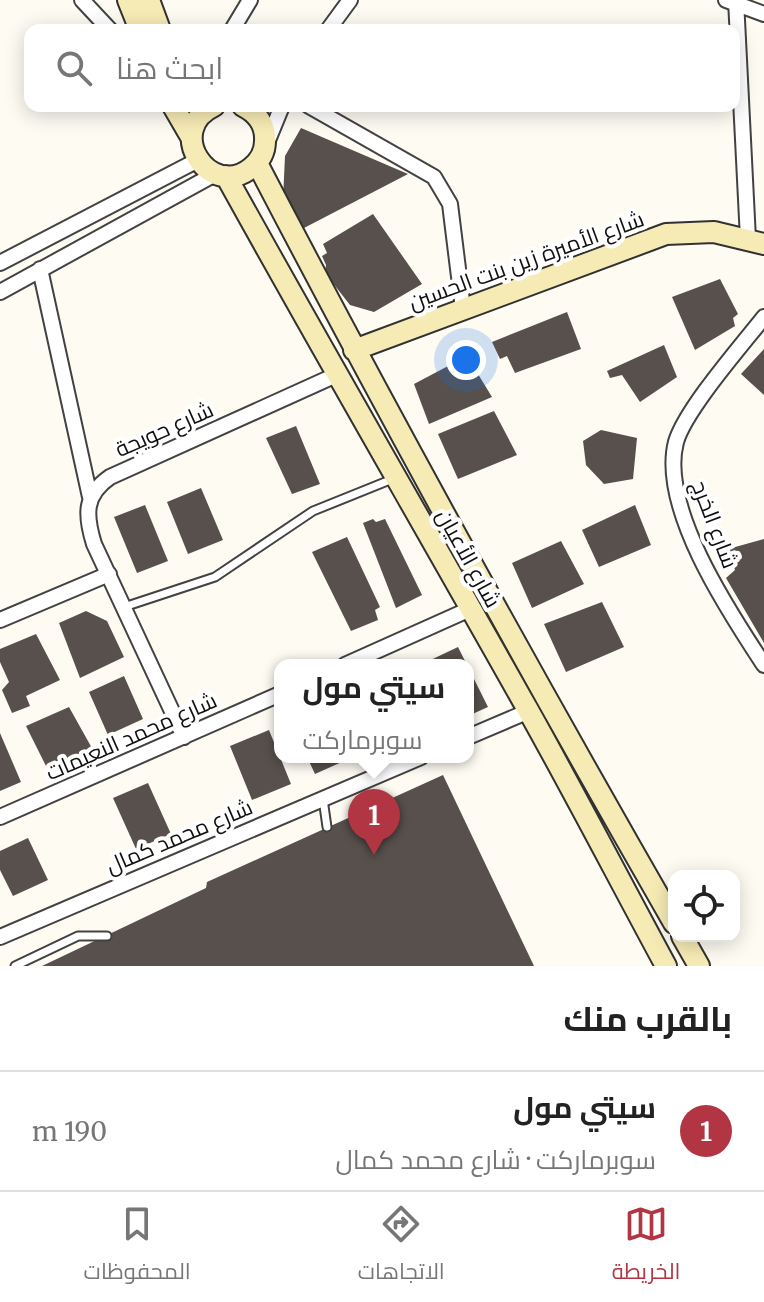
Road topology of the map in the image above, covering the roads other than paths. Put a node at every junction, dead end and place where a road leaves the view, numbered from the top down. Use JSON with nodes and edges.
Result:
{"nodes":[{"id":1,"x":83,"y":0,"type":"edge"},
{"id":2,"x":128,"y":0,"type":"edge"},
{"id":3,"x":149,"y":0,"type":"edge"},
{"id":4,"x":250,"y":0,"type":"edge"},
{"id":5,"x":350,"y":0,"type":"edge"},
{"id":6,"x":733,"y":1,"type":"edge"},
{"id":7,"x":764,"y":14,"type":"edge"},
{"id":8,"x":105,"y":24,"type":"edge"},
{"id":9,"x":138,"y":24,"type":"edge"},
{"id":10,"x":158,"y":24,"type":"edge"},
{"id":11,"x":236,"y":24,"type":"edge"},
{"id":12,"x":332,"y":24,"type":"edge"},
{"id":13,"x":735,"y":24,"type":"edge"},
{"id":14,"x":740,"y":74,"type":"edge"},
{"id":15,"x":176,"y":112,"type":"edge"},
{"id":16,"x":205,"y":112,"type":"edge"},
{"id":17,"x":251,"y":112,"type":"edge"},
{"id":18,"x":279,"y":112,"type":"edge"},
{"id":19,"x":320,"y":112,"type":"edge"},
{"id":20,"x":191,"y":137,"type":"junction"},
{"id":21,"x":261,"y":156,"type":"junction"},
{"id":22,"x":198,"y":160,"type":"junction"},
{"id":23,"x":221,"y":175,"type":"junction"},
{"id":24,"x":756,"y":242,"type":"edge"},
{"id":25,"x":0,"y":263,"type":"edge"},
{"id":26,"x":40,"y":269,"type":"junction"},
{"id":27,"x":0,"y":292,"type":"edge"},
{"id":28,"x":463,"y":309,"type":"junction"},
{"id":29,"x":764,"y":317,"type":"edge"},
{"id":30,"x":354,"y":350,"type":"junction"},
{"id":31,"x":336,"y":375,"type":"junction"},
{"id":32,"x":397,"y":477,"type":"junction"},
{"id":33,"x":90,"y":497,"type":"junction"},
{"id":34,"x":109,"y":574,"type":"junction"},
{"id":35,"x":124,"y":607,"type":"junction"},
{"id":36,"x":470,"y":609,"type":"junction"},
{"id":37,"x":0,"y":620,"type":"edge"},
{"id":38,"x":358,"y":659,"type":"edge"},
{"id":39,"x":764,"y":665,"type":"edge"},
{"id":40,"x":274,"y":697,"type":"edge"},
{"id":41,"x":529,"y":711,"type":"junction"},
{"id":42,"x":474,"y":734,"type":"edge"},
{"id":43,"x":184,"y":737,"type":"junction"},
{"id":44,"x":407,"y":763,"type":"edge"},
{"id":45,"x":323,"y":799,"type":"junction"},
{"id":46,"x":0,"y":817,"type":"edge"},
{"id":47,"x":327,"y":827,"type":"dead end"},
{"id":48,"x":668,"y":913,"type":"edge"},
{"id":49,"x":107,"y":936,"type":"dead end"},
{"id":50,"x":0,"y":937,"type":"edge"},
{"id":51,"x":685,"y":942,"type":"edge"},
{"id":52,"x":15,"y":966,"type":"edge"},
{"id":53,"x":666,"y":966,"type":"edge"},
{"id":54,"x":699,"y":966,"type":"edge"}],
"edges":[{"from":1,"to":8,"type":"street"},
{"from":2,"to":9,"type":"street"},
{"from":3,"to":10,"type":"street"},
{"from":4,"to":11,"type":"street"},
{"from":5,"to":12,"type":"street"},
{"from":6,"to":7,"type":"street"},
{"from":6,"to":13,"type":"street"},
{"from":14,"to":24,"type":"street"},
{"from":15,"to":20,"type":"street"},
{"from":16,"to":20,"type":"street"},
{"from":17,"to":21,"type":"street","name":"شارع الأعيان"},
{"from":18,"to":21,"type":"street"},
{"from":19,"to":28,"type":"street"},
{"from":20,"to":22,"type":"street"},
{"from":21,"to":23,"type":"street"},
{"from":21,"to":30,"type":"street","name":"شارع الأعيان"},
{"from":22,"to":23,"type":"street"},
{"from":22,"to":25,"type":"street"},
{"from":23,"to":26,"type":"street"},
{"from":23,"to":31,"type":"street","name":"شارع الأعيان"},
{"from":24,"to":28,"type":"street","name":"شارع الأميرة زين بنت الحسين"},
{"from":26,"to":27,"type":"street"},
{"from":26,"to":33,"type":"street"},
{"from":28,"to":30,"type":"street","name":"شارع الأميرة زين بنت الحسين"},
{"from":29,"to":39,"type":"street","name":"شارع الخرج"},
{"from":30,"to":48,"type":"street","name":"شارع الأعيان"},
{"from":31,"to":32,"type":"street","name":"شارع الأعيان"},
{"from":31,"to":33,"type":"street","name":"شارع حويجة"},
{"from":32,"to":35,"type":"lane"},
{"from":32,"to":36,"type":"street","name":"شارع الأعيان"},
{"from":33,"to":34,"type":"street"},
{"from":34,"to":35,"type":"street"},
{"from":34,"to":37,"type":"street"},
{"from":35,"to":43,"type":"street"},
{"from":36,"to":38,"type":"street"},
{"from":36,"to":41,"type":"street","name":"شارع الأعيان"},
{"from":40,"to":43,"type":"street","name":"شارع محمد النعيمات"},
{"from":41,"to":42,"type":"street"},
{"from":41,"to":53,"type":"street","name":"شارع الأعيان"},
{"from":43,"to":46,"type":"street","name":"شارع محمد النعيمات"},
{"from":44,"to":45,"type":"street","name":"شارع محمد كمال"},
{"from":45,"to":47,"type":"lane"},
{"from":45,"to":50,"type":"street","name":"شارع محمد كمال"},
{"from":49,"to":52,"type":"lane"},
{"from":51,"to":54,"type":"street"}]}
